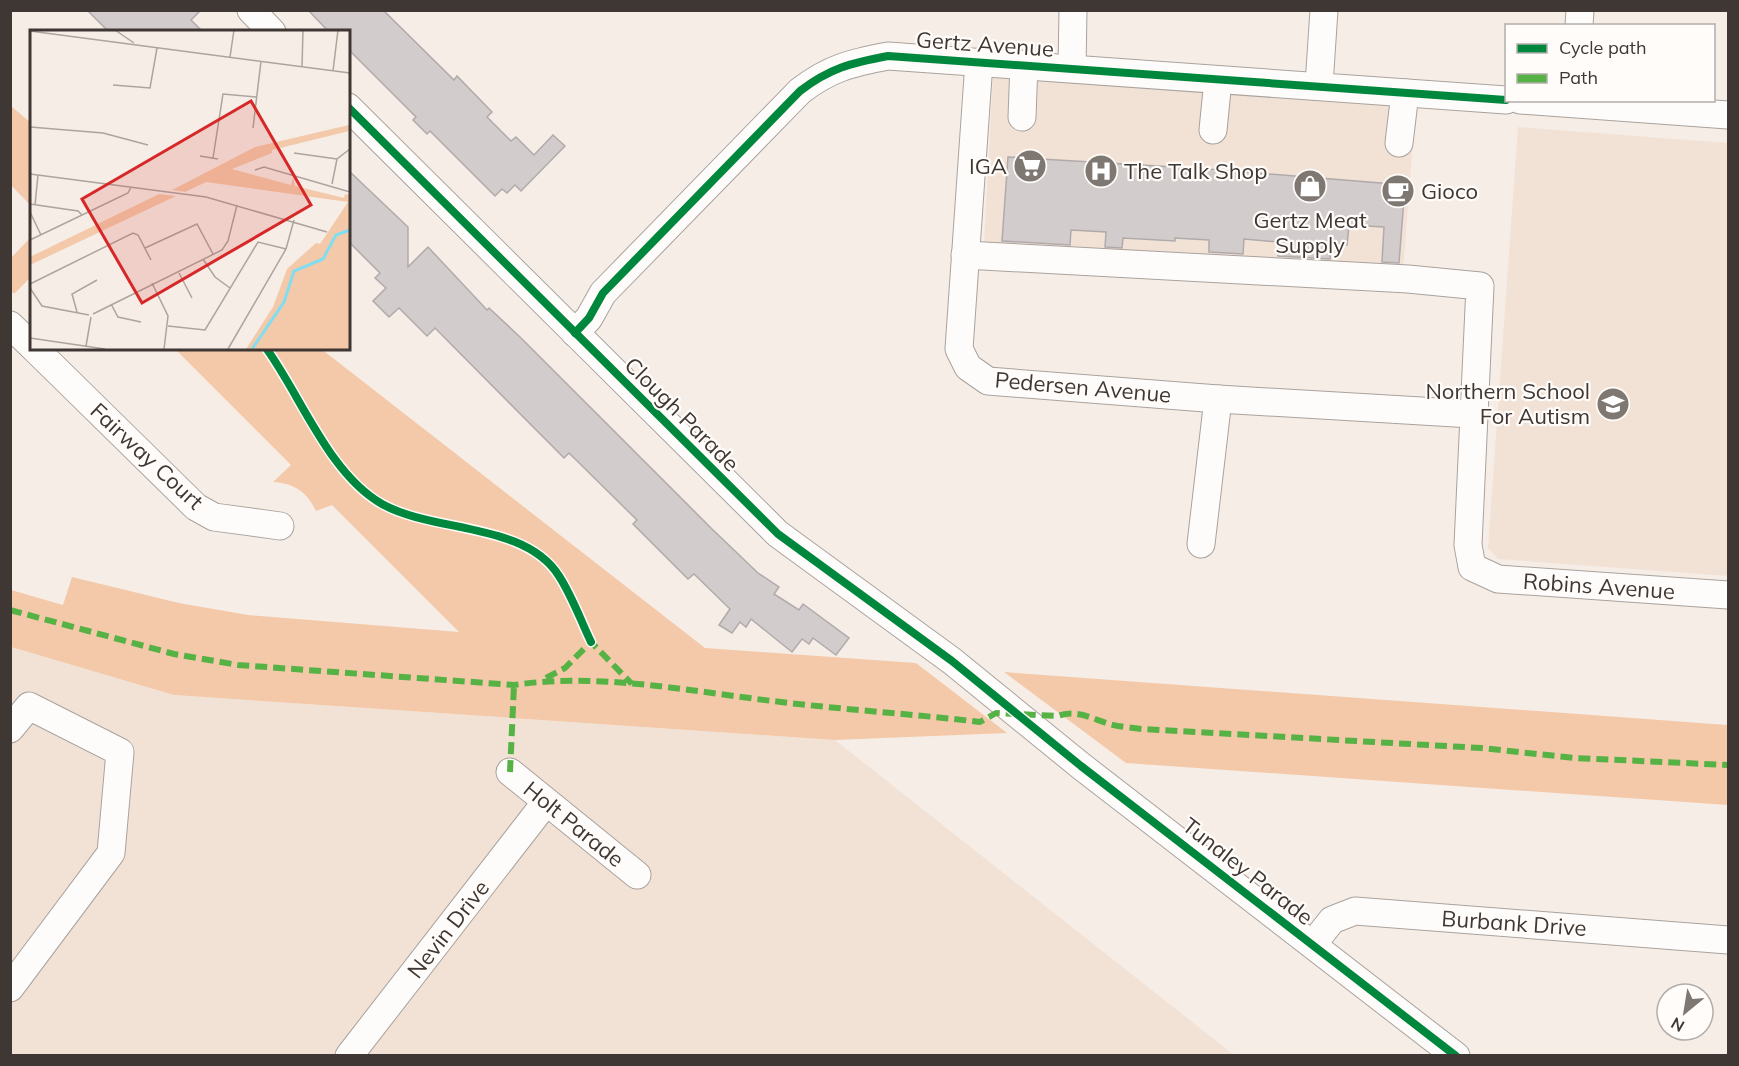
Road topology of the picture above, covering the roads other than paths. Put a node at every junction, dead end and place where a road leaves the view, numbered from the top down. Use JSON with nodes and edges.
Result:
{"nodes":[{"id":1,"x":251,"y":10,"type":"edge"},
{"id":2,"x":1073,"y":10,"type":"edge"},
{"id":3,"x":1324,"y":10,"type":"edge"},
{"id":4,"x":270,"y":30,"type":"edge"},
{"id":5,"x":979,"y":62,"type":"junction"},
{"id":6,"x":1024,"y":64,"type":"junction"},
{"id":7,"x":1072,"y":68,"type":"junction"},
{"id":8,"x":1218,"y":80,"type":"junction"},
{"id":9,"x":1319,"y":85,"type":"junction"},
{"id":10,"x":1405,"y":93,"type":"junction"},
{"id":11,"x":1505,"y":100,"type":"edge"},
{"id":12,"x":1573,"y":102,"type":"edge"},
{"id":13,"x":350,"y":109,"type":"edge"},
{"id":14,"x":1728,"y":115,"type":"edge"},
{"id":15,"x":1022,"y":117,"type":"dead end"},
{"id":16,"x":1214,"y":130,"type":"dead end"},
{"id":17,"x":1399,"y":143,"type":"dead end"},
{"id":18,"x":965,"y":255,"type":"junction"},
{"id":19,"x":10,"y":325,"type":"edge"},
{"id":20,"x":569,"y":327,"type":"junction"},
{"id":21,"x":30,"y":344,"type":"edge"},
{"id":22,"x":36,"y":350,"type":"edge"},
{"id":23,"x":1218,"y":399,"type":"junction"},
{"id":24,"x":1472,"y":414,"type":"junction"},
{"id":25,"x":280,"y":525,"type":"dead end"},
{"id":26,"x":1201,"y":544,"type":"dead end"},
{"id":27,"x":1728,"y":596,"type":"edge"},
{"id":28,"x":20,"y":700,"type":"edge"},
{"id":29,"x":1018,"y":715,"type":"joint"},
{"id":30,"x":10,"y":729,"type":"edge"},
{"id":31,"x":510,"y":772,"type":"dead end"},
{"id":32,"x":546,"y":802,"type":"junction"},
{"id":33,"x":637,"y":875,"type":"dead end"},
{"id":34,"x":1728,"y":940,"type":"edge"},
{"id":35,"x":1313,"y":944,"type":"junction"},
{"id":36,"x":10,"y":988,"type":"edge"},
{"id":37,"x":349,"y":1056,"type":"edge"},
{"id":38,"x":1456,"y":1056,"type":"edge"}],
"edges":[{"from":1,"to":4,"type":"street"},
{"from":2,"to":7,"type":"street"},
{"from":3,"to":9,"type":"street"},
{"from":5,"to":6,"type":"street","name":"Gertz Avenue"},
{"from":5,"to":18,"type":"street","name":"Pedersen Avenue"},
{"from":5,"to":20,"type":"street","name":"Gertz Avenue"},
{"from":6,"to":7,"type":"street","name":"Gertz Avenue"},
{"from":6,"to":15,"type":"street"},
{"from":7,"to":8,"type":"street","name":"Gertz Avenue"},
{"from":8,"to":9,"type":"street","name":"Gertz Avenue"},
{"from":8,"to":16,"type":"street"},
{"from":9,"to":10,"type":"street","name":"Gertz Avenue"},
{"from":10,"to":11,"type":"street","name":"Gertz Avenue"},
{"from":10,"to":17,"type":"street"},
{"from":12,"to":14,"type":"street"},
{"from":13,"to":20,"type":"street","name":"Clough Parade"},
{"from":18,"to":23,"type":"street","name":"Pedersen Avenue"},
{"from":18,"to":24,"type":"street"},
{"from":19,"to":21,"type":"street","name":"Fairway Court"},
{"from":20,"to":29,"type":"street","name":"Clough Parade"},
{"from":22,"to":25,"type":"street","name":"Fairway Court"},
{"from":23,"to":24,"type":"street","name":"Pedersen Avenue"},
{"from":23,"to":26,"type":"street"},
{"from":24,"to":27,"type":"street","name":"Robins Avenue"},
{"from":28,"to":30,"type":"street"},
{"from":28,"to":36,"type":"street"},
{"from":29,"to":35,"type":"street","name":"Tunaley Parade"},
{"from":31,"to":32,"type":"street","name":"Holt Parade"},
{"from":32,"to":33,"type":"street","name":"Holt Parade"},
{"from":32,"to":37,"type":"street","name":"Nevin Drive"},
{"from":34,"to":35,"type":"street","name":"Burbank Drive"},
{"from":35,"to":38,"type":"street","name":"Tunaley Parade"}]}
